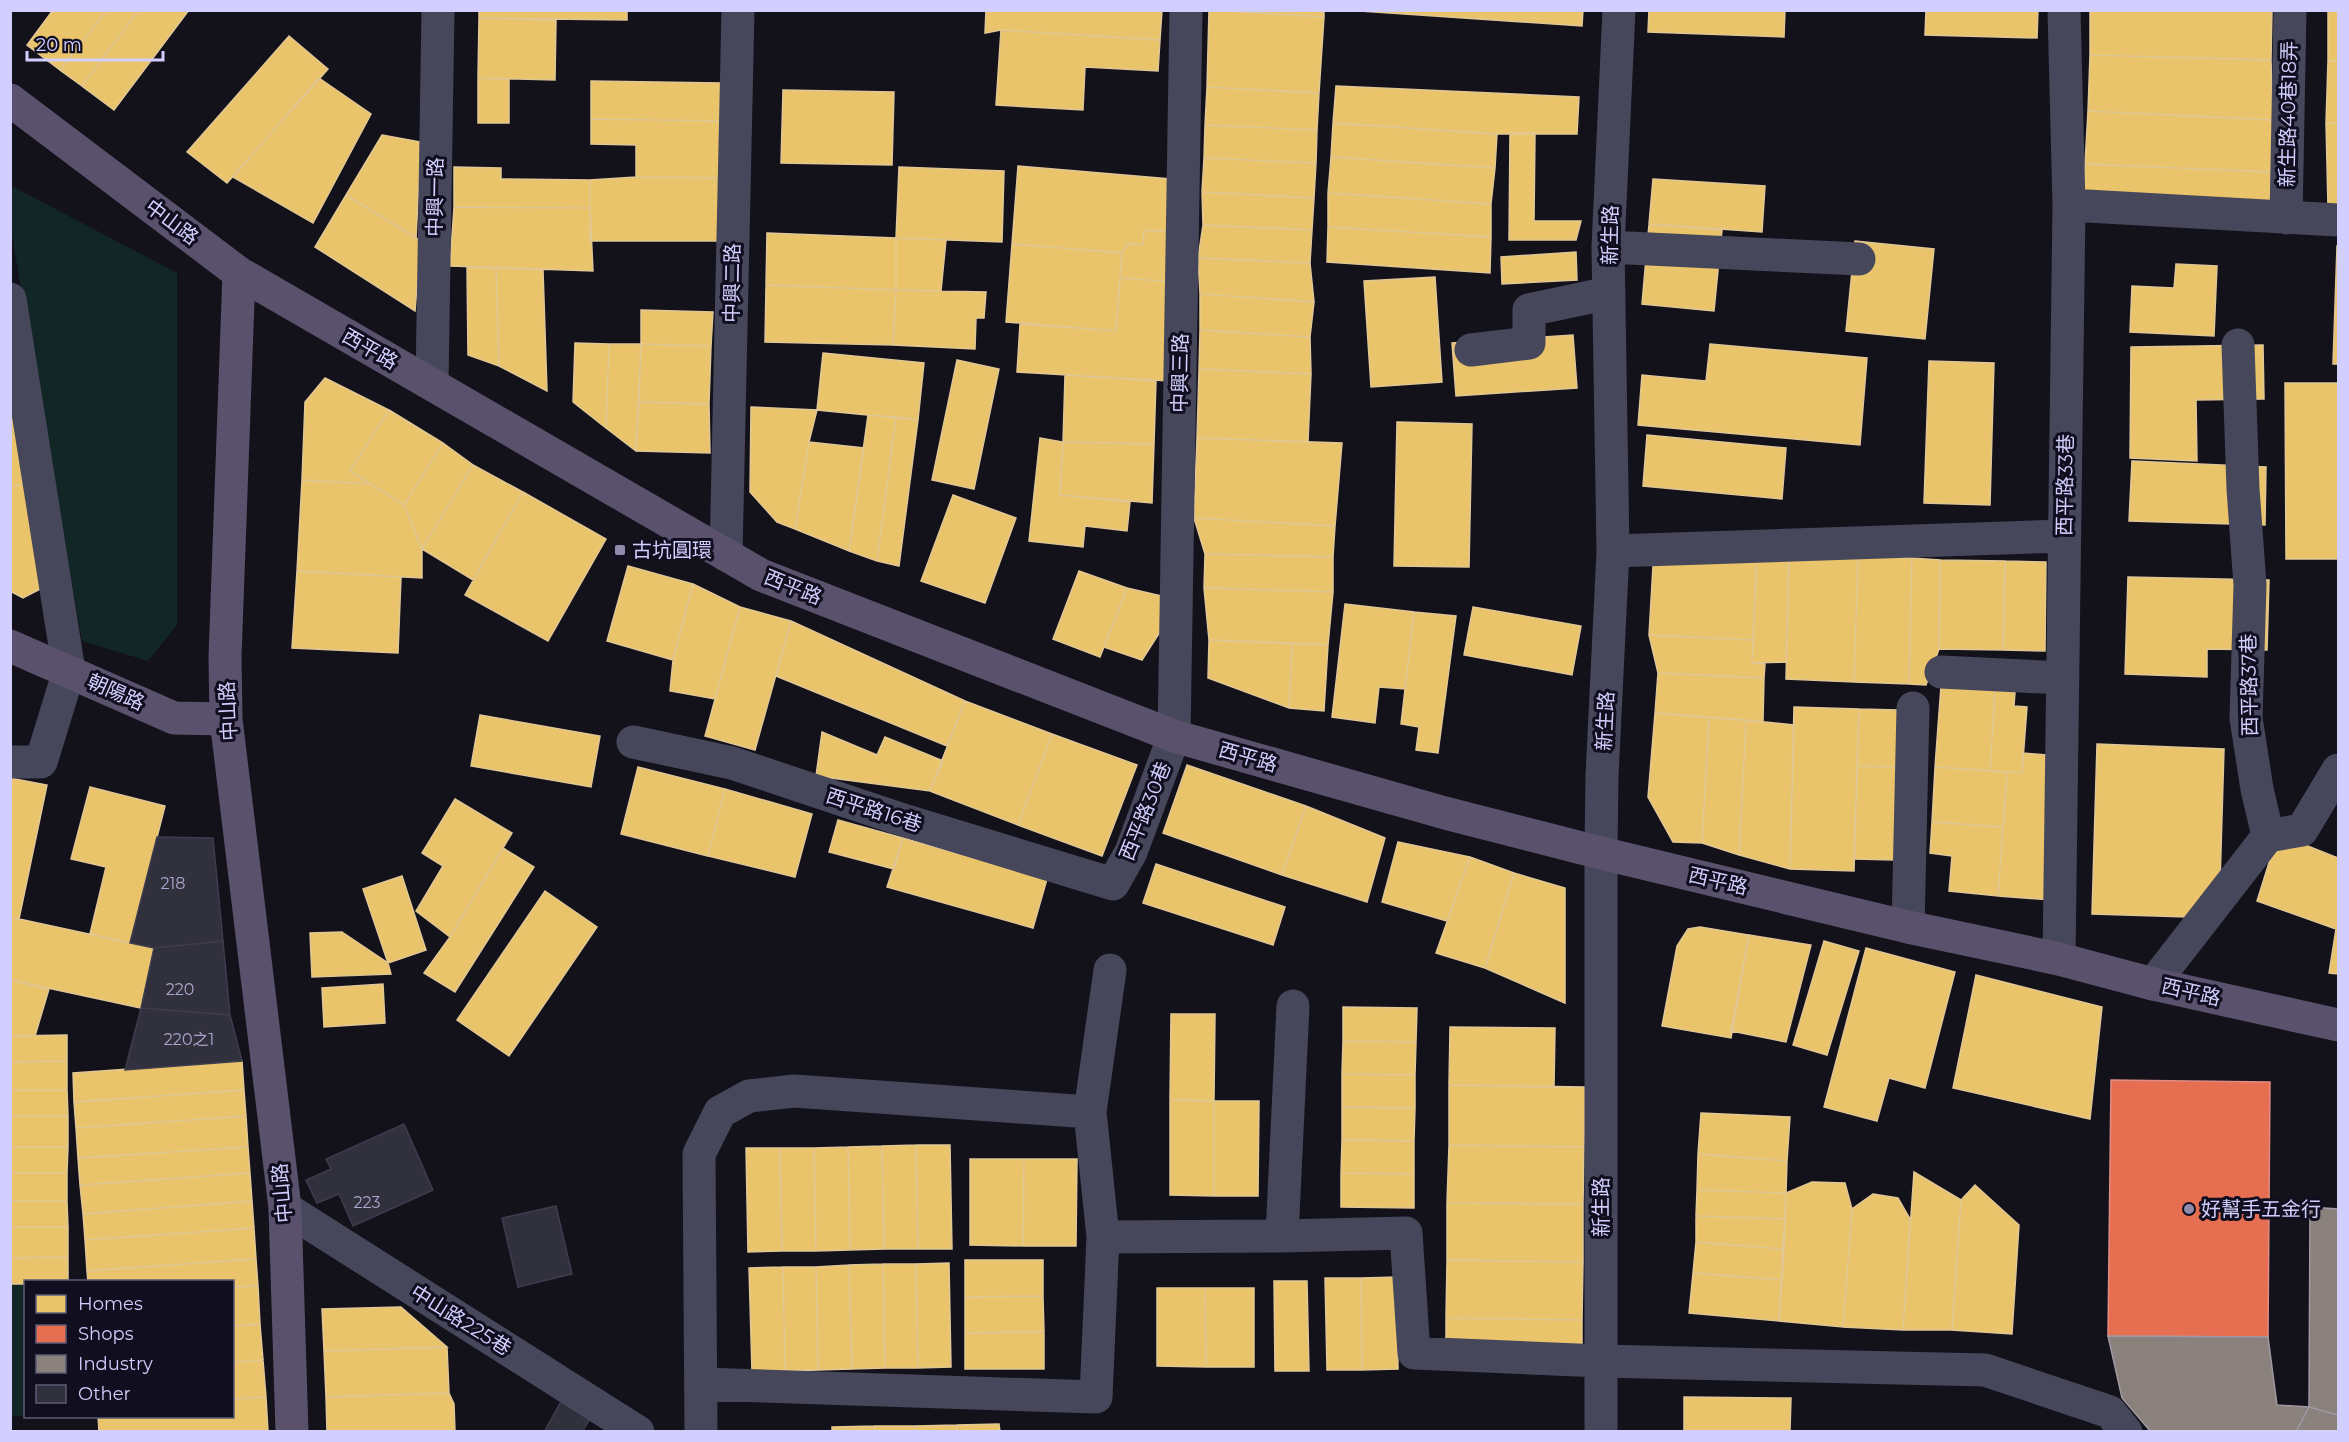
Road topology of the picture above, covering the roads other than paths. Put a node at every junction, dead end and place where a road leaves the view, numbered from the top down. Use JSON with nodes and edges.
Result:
{"nodes":[{"id":1,"x":438,"y":10,"type":"edge"},
{"id":2,"x":738,"y":10,"type":"edge"},
{"id":3,"x":1186,"y":10,"type":"edge"},
{"id":4,"x":1619,"y":10,"type":"edge"},
{"id":5,"x":2064,"y":10,"type":"edge"},
{"id":6,"x":2290,"y":10,"type":"edge"},
{"id":7,"x":10,"y":100,"type":"edge"},
{"id":8,"x":2069,"y":205,"type":"junction"},
{"id":9,"x":2286,"y":218,"type":"junction"},
{"id":10,"x":2338,"y":220,"type":"edge"},
{"id":11,"x":1608,"y":247,"type":"junction"},
{"id":12,"x":1859,"y":259,"type":"dead end"},
{"id":13,"x":239,"y":273,"type":"junction"},
{"id":14,"x":1609,"y":293,"type":"junction"},
{"id":15,"x":10,"y":299,"type":"edge"},
{"id":16,"x":2238,"y":345,"type":"dead end"},
{"id":17,"x":1471,"y":350,"type":"dead end"},
{"id":18,"x":432,"y":384,"type":"junction"},
{"id":19,"x":2064,"y":536,"type":"junction"},
{"id":20,"x":1613,"y":551,"type":"junction"},
{"id":21,"x":726,"y":555,"type":"junction"},
{"id":22,"x":10,"y":646,"type":"edge"},
{"id":23,"x":69,"y":672,"type":"junction"},
{"id":24,"x":1941,"y":672,"type":"dead end"},
{"id":25,"x":2062,"y":678,"type":"junction"},
{"id":26,"x":1913,"y":708,"type":"dead end"},
{"id":27,"x":226,"y":719,"type":"junction"},
{"id":28,"x":1174,"y":736,"type":"junction"},
{"id":29,"x":633,"y":742,"type":"dead end"},
{"id":30,"x":10,"y":762,"type":"edge"},
{"id":31,"x":2338,"y":770,"type":"edge"},
{"id":32,"x":2268,"y":836,"type":"junction"},
{"id":33,"x":1601,"y":853,"type":"junction"},
{"id":34,"x":1113,"y":884,"type":"joint"},
{"id":35,"x":1908,"y":927,"type":"junction"},
{"id":36,"x":2059,"y":959,"type":"junction"},
{"id":37,"x":1110,"y":970,"type":"dead end"},
{"id":38,"x":2153,"y":984,"type":"junction"},
{"id":39,"x":1293,"y":1006,"type":"dead end"},
{"id":40,"x":2338,"y":1025,"type":"edge"},
{"id":41,"x":1090,"y":1112,"type":"junction"},
{"id":42,"x":285,"y":1208,"type":"junction"},
{"id":43,"x":1282,"y":1236,"type":"junction"},
{"id":44,"x":1103,"y":1237,"type":"junction"},
{"id":45,"x":1601,"y":1360,"type":"junction"},
{"id":46,"x":700,"y":1384,"type":"junction"},
{"id":47,"x":292,"y":1431,"type":"edge"},
{"id":48,"x":638,"y":1431,"type":"edge"},
{"id":49,"x":701,"y":1431,"type":"edge"},
{"id":50,"x":1601,"y":1431,"type":"edge"},
{"id":51,"x":2126,"y":1431,"type":"edge"}],
"edges":[{"from":1,"to":18,"type":"street","name":"中興一路"},
{"from":2,"to":21,"type":"street","name":"中興二路"},
{"from":3,"to":28,"type":"street","name":"中興三路"},
{"from":4,"to":11,"type":"street","name":"新生路"},
{"from":5,"to":8,"type":"street","name":"西平路33巷"},
{"from":6,"to":9,"type":"street","name":"新生路40巷18弄"},
{"from":7,"to":13,"type":"main road","name":"中山路"},
{"from":8,"to":9,"type":"street"},
{"from":8,"to":19,"type":"street","name":"西平路33巷"},
{"from":9,"to":10,"type":"street"},
{"from":11,"to":12,"type":"street"},
{"from":11,"to":14,"type":"street","name":"新生路"},
{"from":13,"to":18,"type":"main road","name":"西平路"},
{"from":13,"to":27,"type":"main road","name":"中山路"},
{"from":14,"to":17,"type":"street"},
{"from":14,"to":20,"type":"street","name":"新生路"},
{"from":15,"to":23,"type":"street"},
{"from":16,"to":32,"type":"street","name":"西平路37巷"},
{"from":18,"to":21,"type":"main road","name":"西平路"},
{"from":19,"to":20,"type":"street"},
{"from":19,"to":25,"type":"street","name":"西平路33巷"},
{"from":20,"to":33,"type":"street","name":"新生路"},
{"from":21,"to":28,"type":"main road","name":"西平路"},
{"from":22,"to":23,"type":"main road","name":"朝陽路"},
{"from":23,"to":27,"type":"main road","name":"朝陽路"},
{"from":23,"to":30,"type":"street"},
{"from":24,"to":25,"type":"street"},
{"from":25,"to":36,"type":"street","name":"西平路33巷"},
{"from":26,"to":35,"type":"street"},
{"from":27,"to":42,"type":"main road","name":"中山路"},
{"from":28,"to":33,"type":"main road","name":"西平路"},
{"from":28,"to":34,"type":"street","name":"西平路30巷"},
{"from":29,"to":34,"type":"street","name":"西平路16巷"},
{"from":31,"to":32,"type":"street"},
{"from":32,"to":38,"type":"street"},
{"from":33,"to":35,"type":"main road","name":"西平路"},
{"from":33,"to":45,"type":"street","name":"新生路"},
{"from":35,"to":36,"type":"main road","name":"西平路"},
{"from":36,"to":38,"type":"main road","name":"西平路"},
{"from":37,"to":41,"type":"street"},
{"from":38,"to":40,"type":"main road","name":"西平路"},
{"from":39,"to":43,"type":"street"},
{"from":41,"to":44,"type":"street"},
{"from":41,"to":46,"type":"street"},
{"from":42,"to":47,"type":"main road","name":"中山路"},
{"from":42,"to":48,"type":"street","name":"中山路225巷"},
{"from":43,"to":44,"type":"street"},
{"from":43,"to":45,"type":"street"},
{"from":44,"to":46,"type":"street"},
{"from":45,"to":50,"type":"street","name":"新生路"},
{"from":45,"to":51,"type":"street"},
{"from":46,"to":49,"type":"street"}]}
